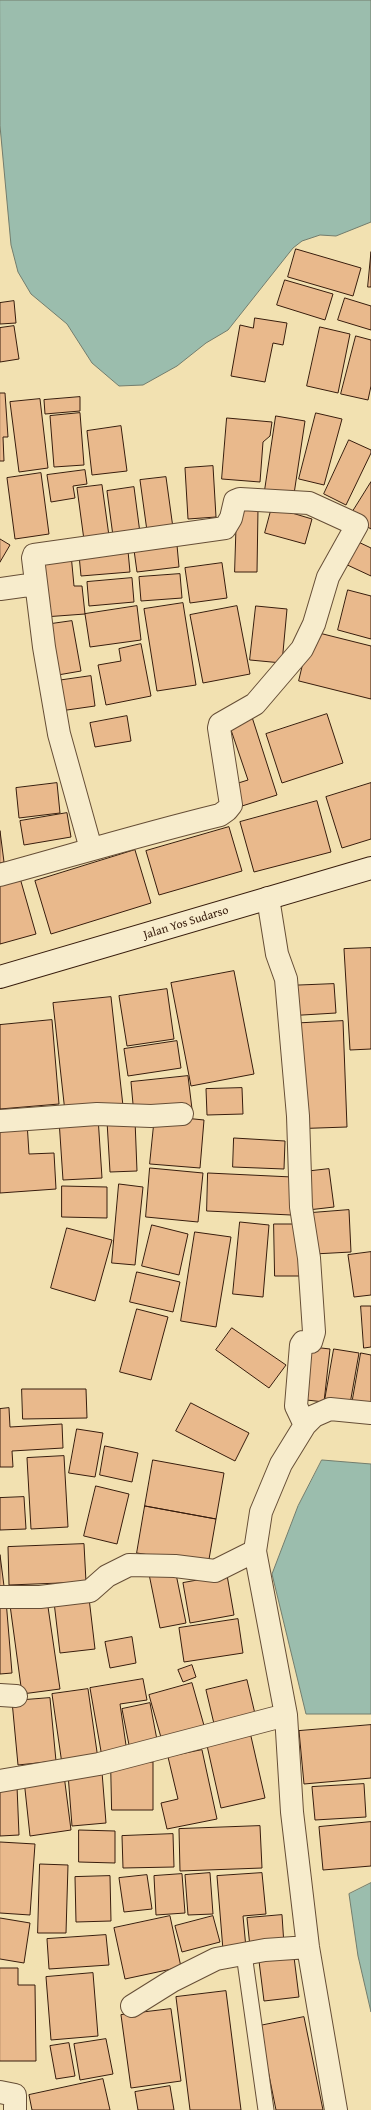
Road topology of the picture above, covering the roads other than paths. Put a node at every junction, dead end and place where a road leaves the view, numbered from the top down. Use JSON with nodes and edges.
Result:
{"nodes":[{"id":1,"x":364,"y":529,"type":"edge"},
{"id":2,"x":36,"y":584,"type":"junction"},
{"id":3,"x":0,"y":589,"type":"edge"},
{"id":4,"x":91,"y":849,"type":"junction"},
{"id":5,"x":371,"y":868,"type":"edge"},
{"id":6,"x":0,"y":875,"type":"edge"},
{"id":7,"x":268,"y":898,"type":"junction"},
{"id":8,"x":0,"y":977,"type":"edge"},
{"id":9,"x":182,"y":1114,"type":"dead end"},
{"id":10,"x":0,"y":1121,"type":"edge"},
{"id":11,"x":371,"y":1413,"type":"edge"},
{"id":12,"x":305,"y":1425,"type":"junction"},
{"id":13,"x":255,"y":1551,"type":"junction"},
{"id":14,"x":0,"y":1597,"type":"edge"},
{"id":15,"x":286,"y":1715,"type":"junction"},
{"id":16,"x":0,"y":1781,"type":"edge"},
{"id":17,"x":308,"y":1947,"type":"junction"},
{"id":18,"x":244,"y":1954,"type":"junction"},
{"id":19,"x":132,"y":2006,"type":"dead end"},
{"id":20,"x":0,"y":2092,"type":"edge"},
{"id":21,"x":15,"y":2110,"type":"edge"},
{"id":22,"x":266,"y":2110,"type":"edge"},
{"id":23,"x":336,"y":2110,"type":"edge"}],
"edges":[{"from":1,"to":2,"type":"street"},
{"from":1,"to":4,"type":"street"},
{"from":2,"to":3,"type":"street"},
{"from":2,"to":4,"type":"street"},
{"from":4,"to":6,"type":"street"},
{"from":5,"to":7,"type":"street","name":"Jalan Yos Sudarso"},
{"from":7,"to":8,"type":"street","name":"Jalan Yos Sudarso"},
{"from":7,"to":12,"type":"street"},
{"from":9,"to":10,"type":"street"},
{"from":11,"to":12,"type":"street"},
{"from":12,"to":13,"type":"street"},
{"from":13,"to":14,"type":"street"},
{"from":13,"to":15,"type":"street"},
{"from":15,"to":16,"type":"street"},
{"from":15,"to":17,"type":"street"},
{"from":17,"to":18,"type":"street"},
{"from":17,"to":23,"type":"street"},
{"from":18,"to":19,"type":"street"},
{"from":18,"to":22,"type":"lane"},
{"from":20,"to":21,"type":"street"}]}
